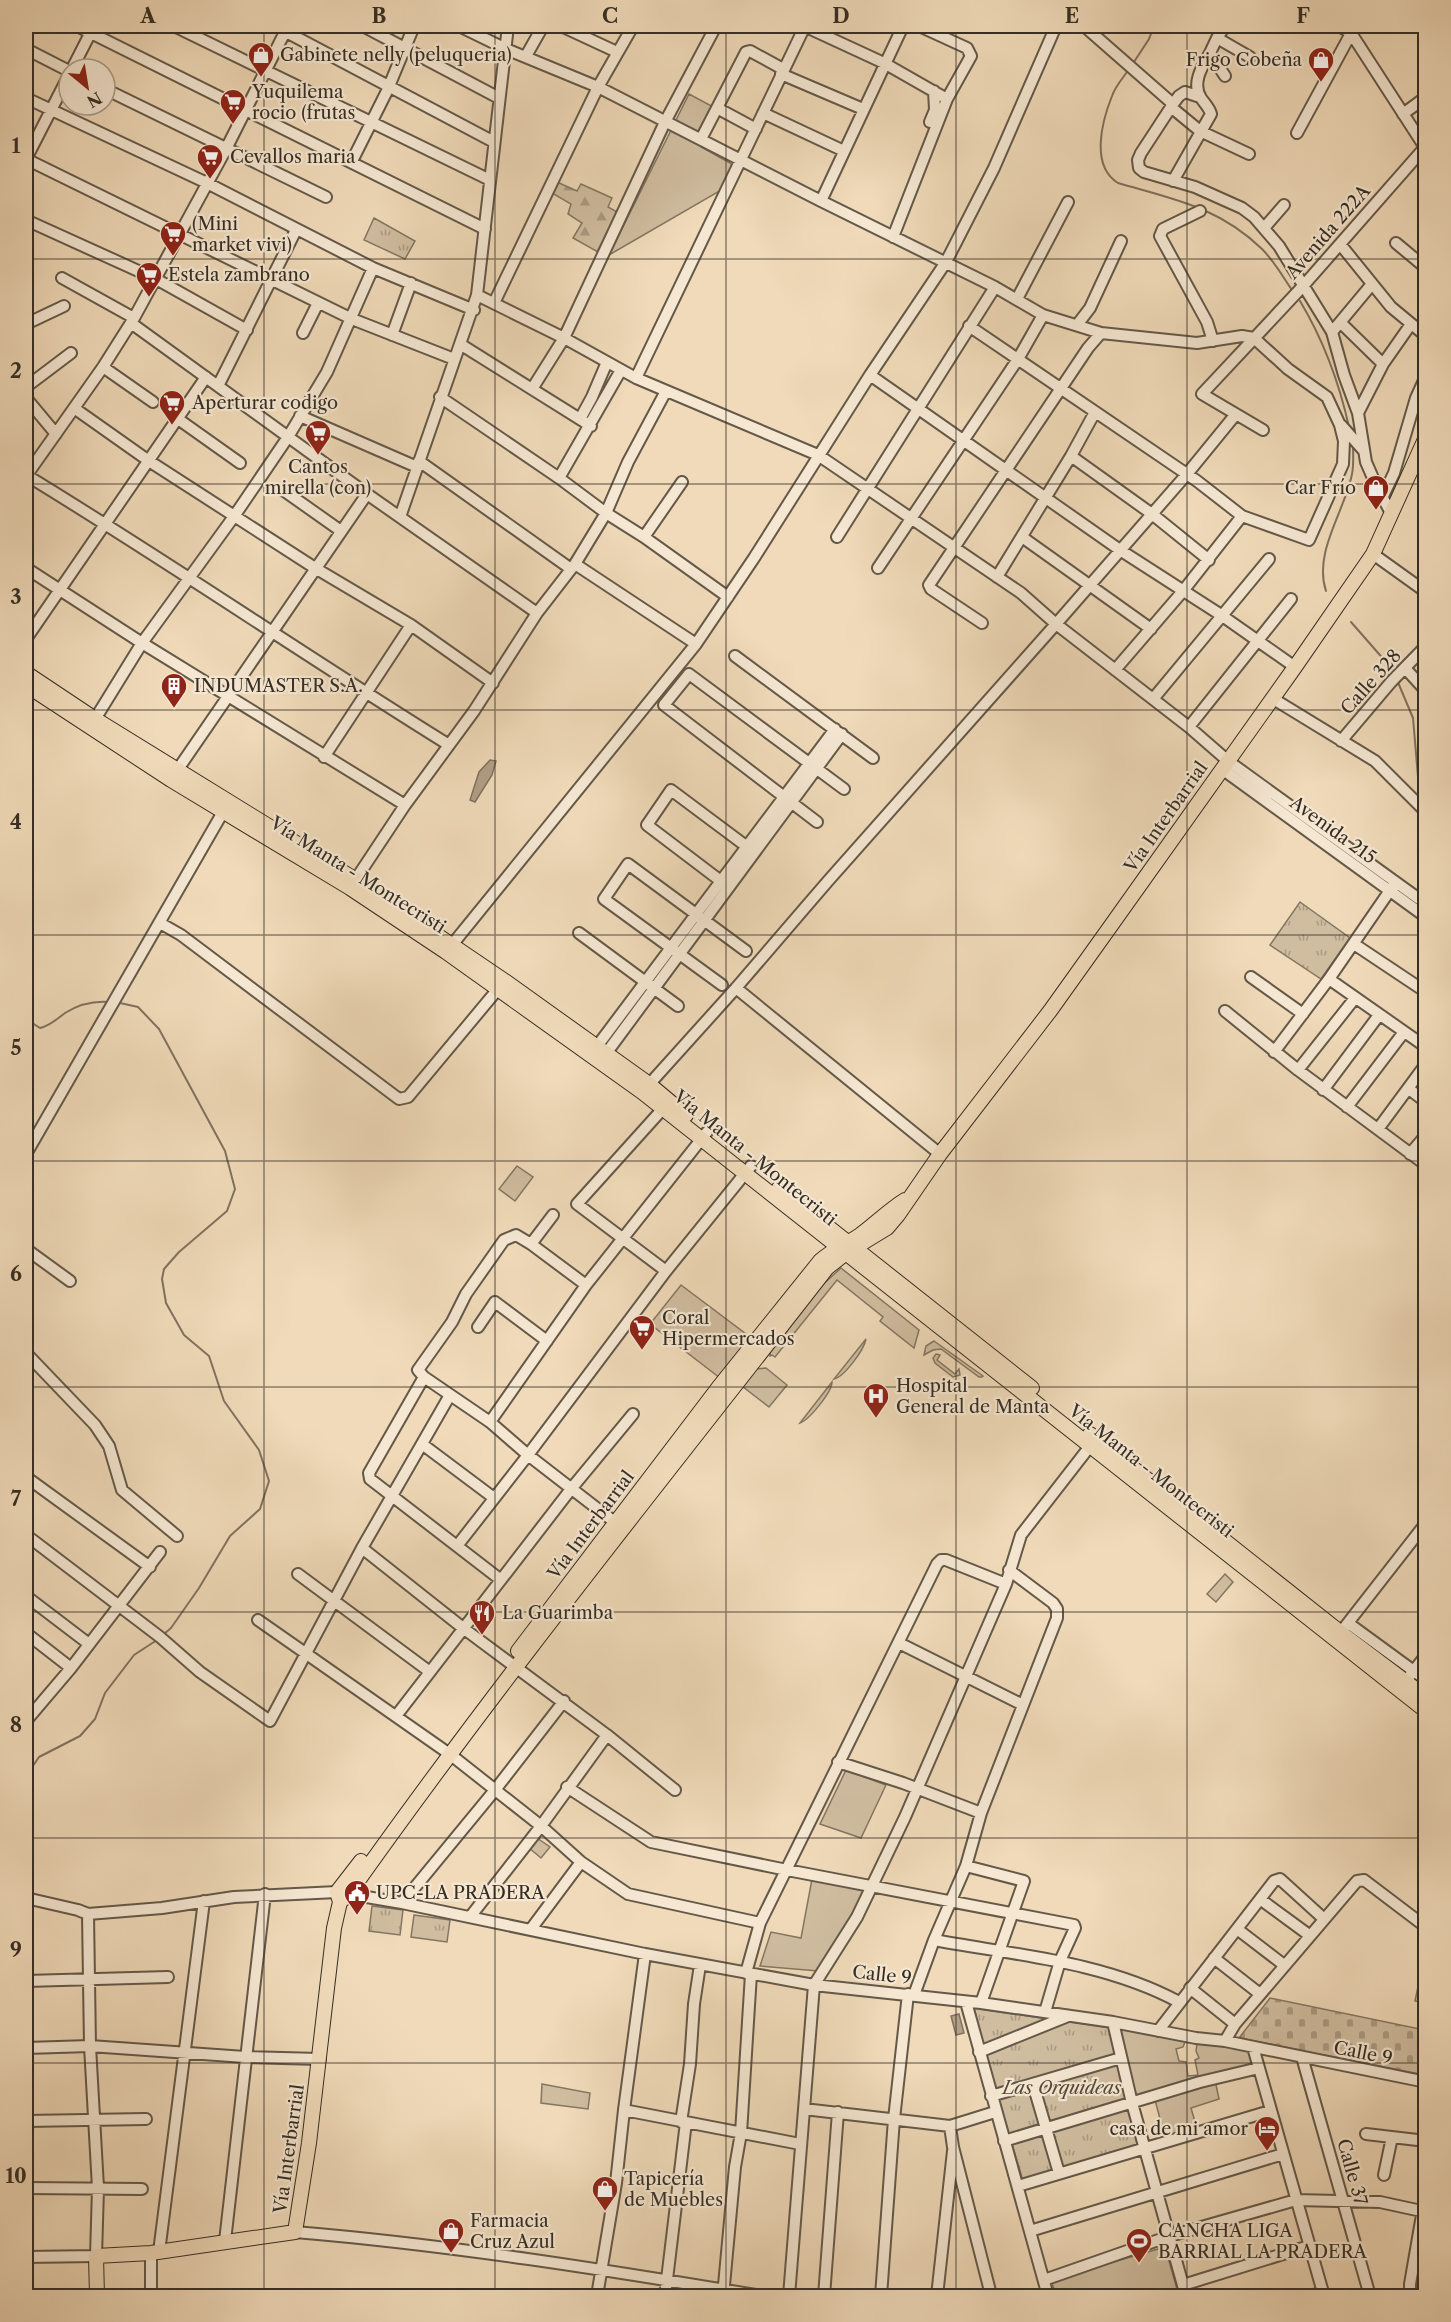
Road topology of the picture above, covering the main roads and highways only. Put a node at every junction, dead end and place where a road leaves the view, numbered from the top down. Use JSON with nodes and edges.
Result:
{"nodes":[{"id":1,"x":1425,"y":437,"type":"edge"},
{"id":2,"x":26,"y":673,"type":"edge"},
{"id":3,"x":26,"y":685,"type":"edge"},
{"id":4,"x":93,"y":723,"type":"junction"},
{"id":5,"x":907,"y":1199,"type":"junction"},
{"id":6,"x":887,"y":1228,"type":"junction"},
{"id":7,"x":847,"y":1248,"type":"junction"},
{"id":8,"x":878,"y":1264,"type":"junction"},
{"id":9,"x":1093,"y":1442,"type":"junction"},
{"id":10,"x":1406,"y":1681,"type":"junction"},
{"id":11,"x":1425,"y":1697,"type":"edge"},
{"id":12,"x":1425,"y":1712,"type":"edge"},
{"id":13,"x":97,"y":2296,"type":"edge"}],
"edges":[{"from":1,"to":5,"type":"main road","name":"Vía Interbarrial"},
{"from":2,"to":4,"type":"main road","name":"Vía Manta - Montecristi"},
{"from":3,"to":4,"type":"main road","name":"Vía Manta - Montecristi"},
{"from":4,"to":7,"type":"main road","name":"Vía Manta - Montecristi"},
{"from":5,"to":6,"type":"main road","name":"Vía Interbarrial"},
{"from":5,"to":7,"type":"main road","name":"Vía Interbarrial"},
{"from":6,"to":7,"type":"main road","name":"Vía Interbarrial"},
{"from":6,"to":8,"type":"main road"},
{"from":7,"to":8,"type":"main road","name":"Vía Manta - Montecristi"},
{"from":7,"to":9,"type":"main road","name":"Vía Manta - Montecristi"},
{"from":7,"to":13,"type":"main road","name":"Vía Interbarrial"},
{"from":8,"to":9,"type":"main road","name":"Vía Manta - Montecristi"},
{"from":9,"to":10,"type":"main road","name":"Vía Manta - Montecristi"},
{"from":10,"to":11,"type":"main road","name":"Vía Manta - Montecristi"},
{"from":10,"to":12,"type":"main road","name":"Vía Manta - Montecristi"}]}
